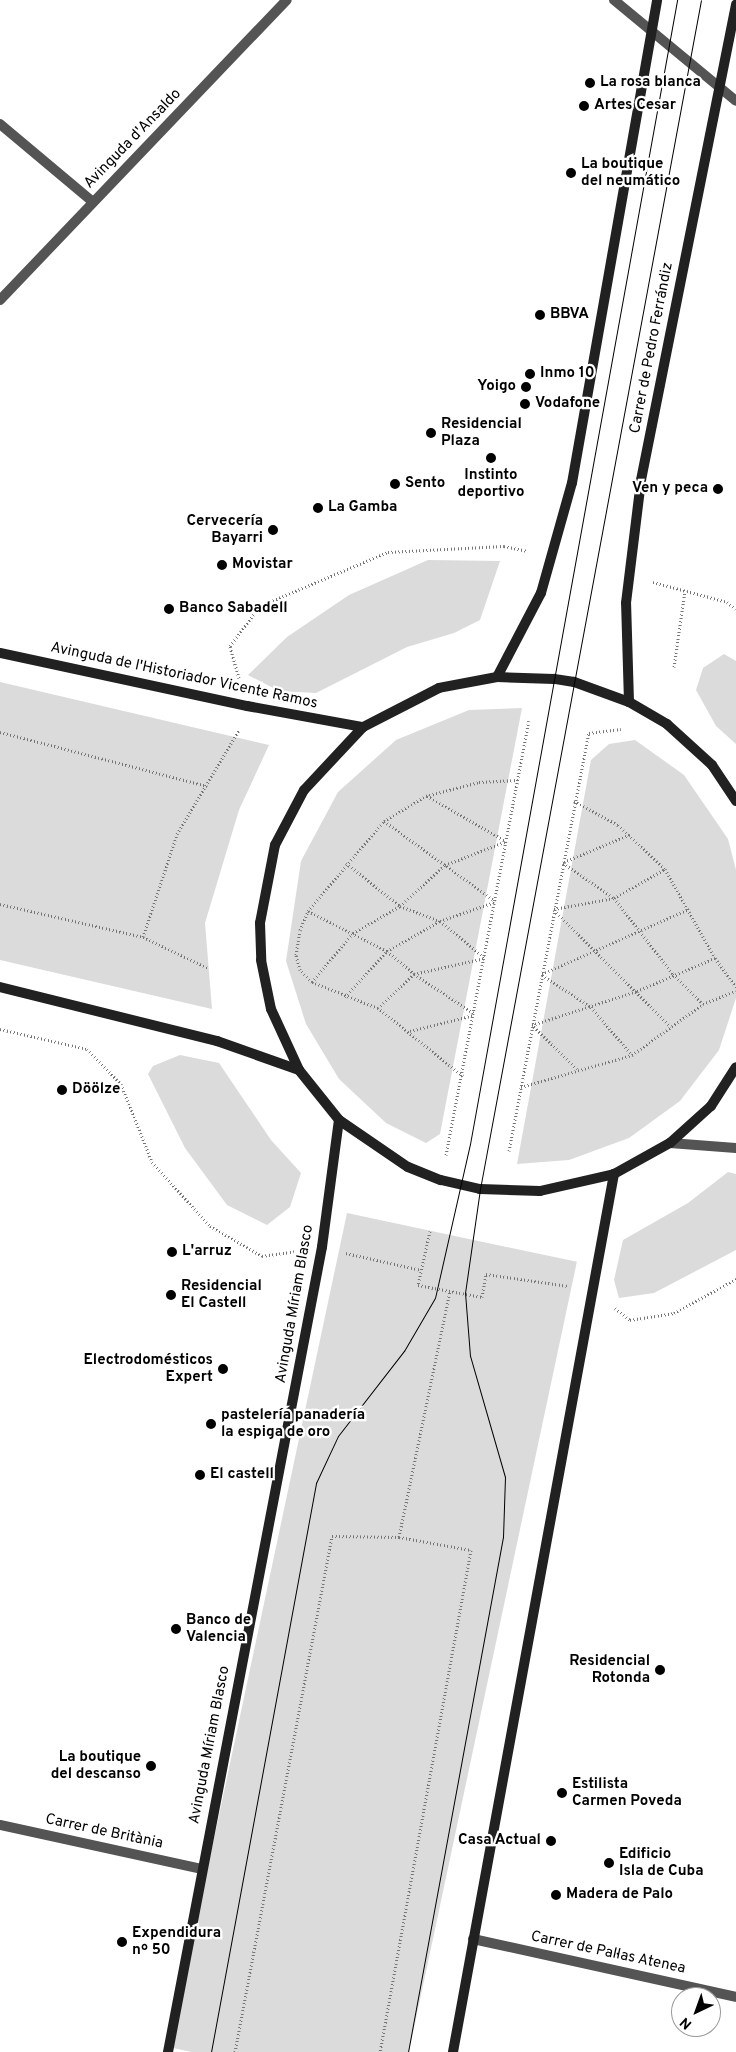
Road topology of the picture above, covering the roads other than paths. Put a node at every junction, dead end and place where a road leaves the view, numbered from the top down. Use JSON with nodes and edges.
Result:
{"nodes":[{"id":1,"x":287,"y":0,"type":"edge"},
{"id":2,"x":614,"y":0,"type":"edge"},
{"id":3,"x":657,"y":0,"type":"edge"},
{"id":4,"x":736,"y":4,"type":"edge"},
{"id":5,"x":652,"y":32,"type":"junction"},
{"id":6,"x":720,"y":88,"type":"junction"},
{"id":7,"x":736,"y":101,"type":"edge"},
{"id":8,"x":0,"y":124,"type":"edge"},
{"id":9,"x":93,"y":202,"type":"junction"},
{"id":10,"x":0,"y":300,"type":"edge"},
{"id":11,"x":0,"y":653,"type":"edge"},
{"id":12,"x":496,"y":677,"type":"junction"},
{"id":13,"x":629,"y":702,"type":"junction"},
{"id":14,"x":362,"y":727,"type":"junction"},
{"id":15,"x":736,"y":801,"type":"edge"},
{"id":16,"x":0,"y":987,"type":"edge"},
{"id":17,"x":736,"y":1067,"type":"edge"},
{"id":18,"x":299,"y":1070,"type":"junction"},
{"id":19,"x":339,"y":1120,"type":"junction"},
{"id":20,"x":670,"y":1143,"type":"junction"},
{"id":21,"x":736,"y":1148,"type":"edge"},
{"id":22,"x":614,"y":1174,"type":"junction"},
{"id":23,"x":0,"y":1825,"type":"edge"},
{"id":24,"x":201,"y":1869,"type":"junction"},
{"id":25,"x":473,"y":1939,"type":"junction"},
{"id":26,"x":736,"y":1997,"type":"edge"},
{"id":27,"x":168,"y":2052,"type":"edge"},
{"id":28,"x":453,"y":2052,"type":"edge"}],
"edges":[{"from":1,"to":9,"type":"street","name":"Avinguda d'Ansaldo"},
{"from":2,"to":5,"type":"street"},
{"from":3,"to":5,"type":"street"},
{"from":4,"to":6,"type":"street","name":"Carrer de Pedro Ferrándiz"},
{"from":5,"to":6,"type":"street"},
{"from":5,"to":12,"type":"street"},
{"from":6,"to":7,"type":"street"},
{"from":6,"to":13,"type":"street","name":"Carrer de Pedro Ferrándiz"},
{"from":8,"to":9,"type":"street"},
{"from":9,"to":10,"type":"street","name":"Avinguda d'Ansaldo"},
{"from":11,"to":14,"type":"street","name":"Avinguda de l'Historiador Vicente Ramos"},
{"from":12,"to":13,"type":"street"},
{"from":12,"to":14,"type":"street"},
{"from":13,"to":15,"type":"street"},
{"from":14,"to":18,"type":"street"},
{"from":16,"to":18,"type":"street"},
{"from":17,"to":20,"type":"street"},
{"from":18,"to":19,"type":"street"},
{"from":19,"to":22,"type":"street"},
{"from":19,"to":24,"type":"street","name":"Avinguda Míriam Blasco"},
{"from":20,"to":21,"type":"street"},
{"from":20,"to":22,"type":"street"},
{"from":22,"to":25,"type":"street"},
{"from":23,"to":24,"type":"street","name":"Carrer de Britània"},
{"from":24,"to":27,"type":"street","name":"Avinguda Míriam Blasco"},
{"from":25,"to":26,"type":"street","name":"Carrer de Pal·las Atenea"},
{"from":25,"to":28,"type":"street"}]}
